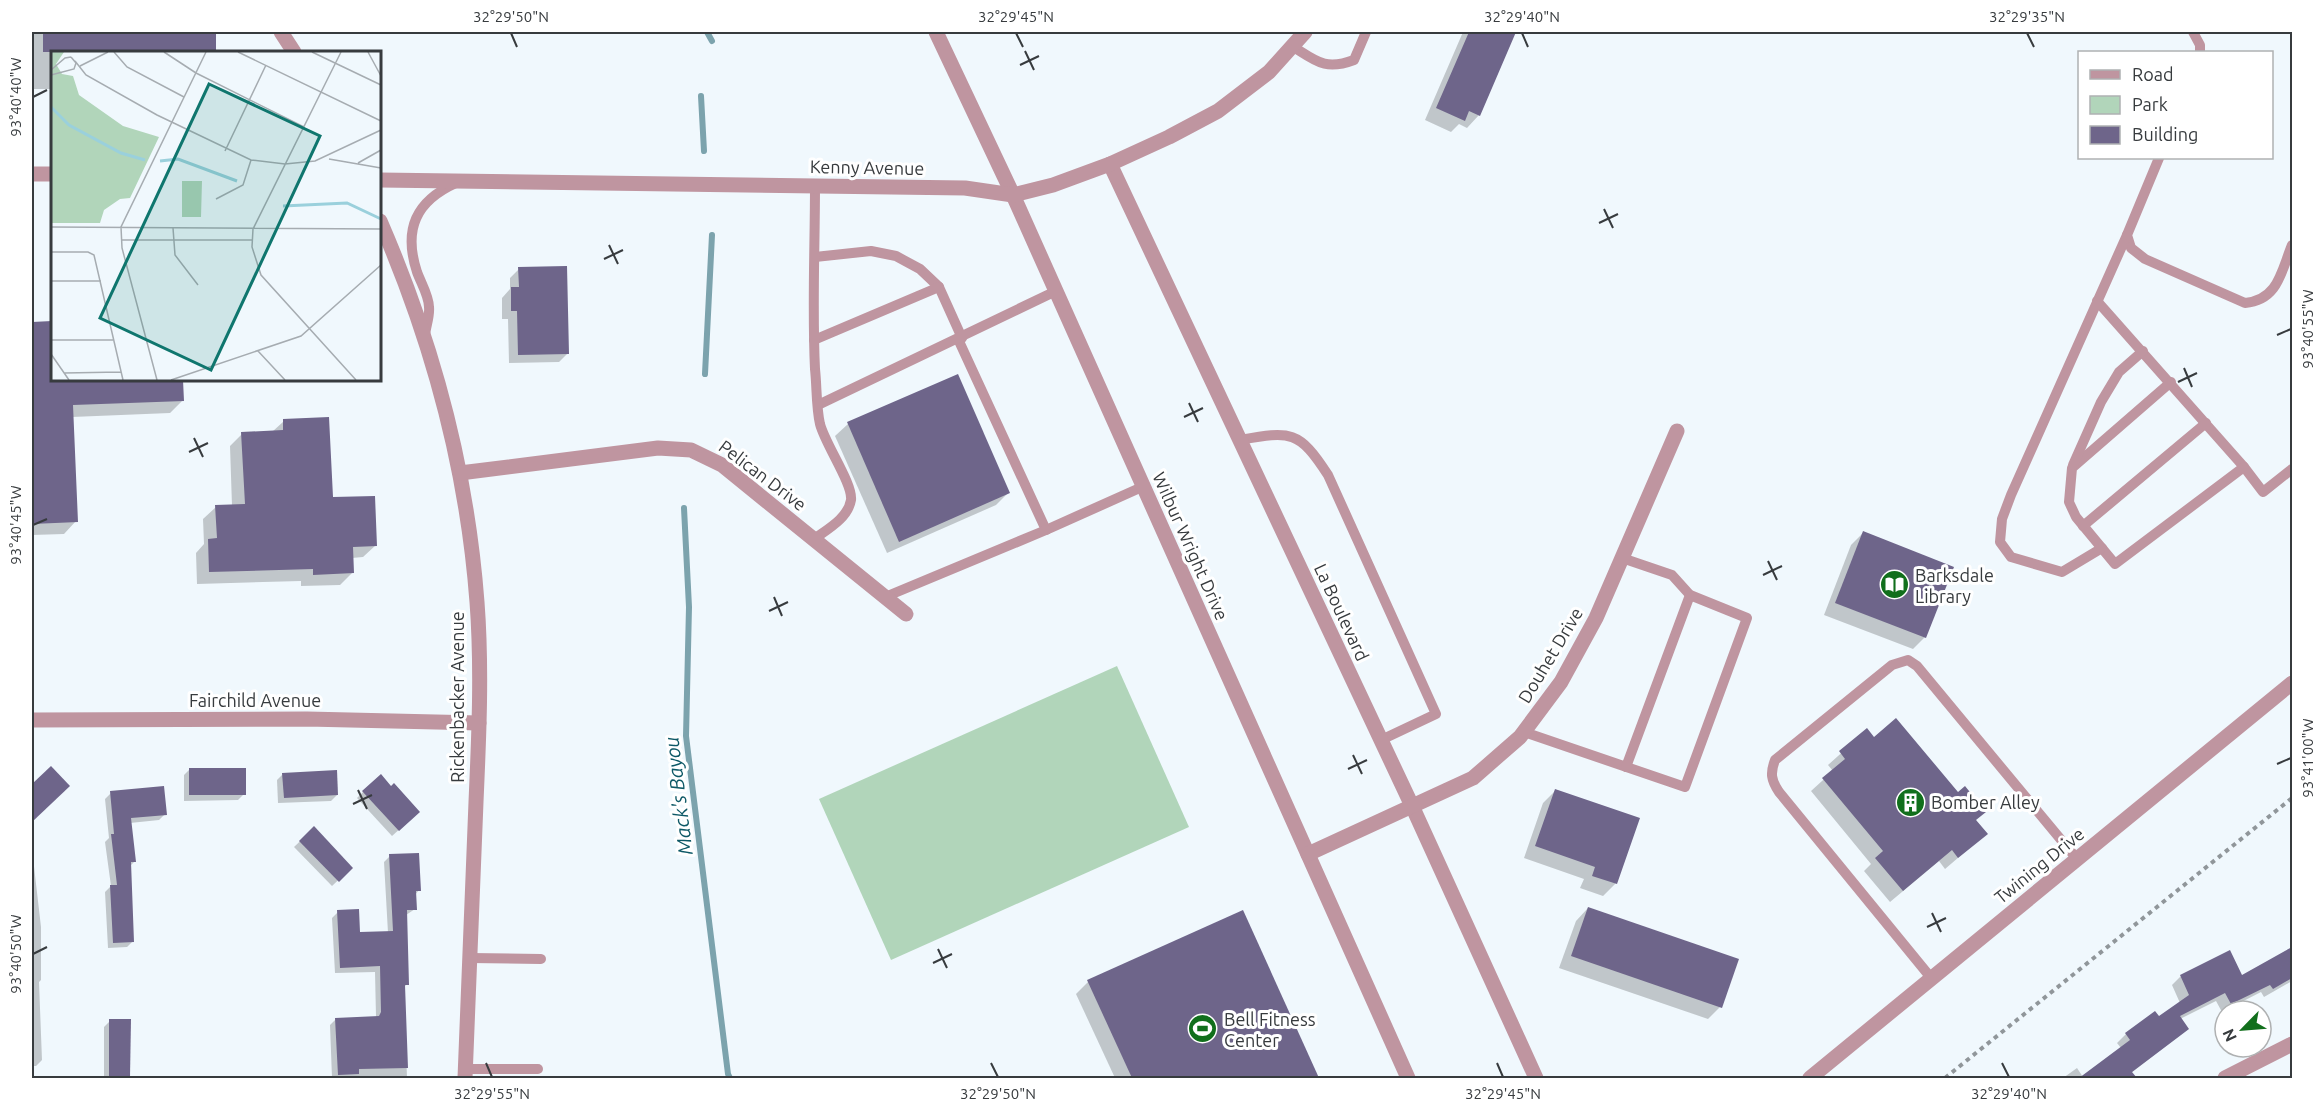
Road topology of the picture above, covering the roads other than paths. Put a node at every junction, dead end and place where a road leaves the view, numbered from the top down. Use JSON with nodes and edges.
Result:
{"nodes":[{"id":1,"x":281,"y":32,"type":"edge"},
{"id":2,"x":936,"y":32,"type":"edge"},
{"id":3,"x":1305,"y":32,"type":"edge"},
{"id":4,"x":1366,"y":32,"type":"edge"},
{"id":5,"x":2193,"y":32,"type":"edge"},
{"id":6,"x":1292,"y":46,"type":"junction"},
{"id":7,"x":293,"y":51,"type":"edge"},
{"id":8,"x":2200,"y":51,"type":"edge"},
{"id":9,"x":2159,"y":159,"type":"edge"},
{"id":10,"x":1110,"y":164,"type":"junction"},
{"id":11,"x":32,"y":174,"type":"edge"},
{"id":12,"x":51,"y":174,"type":"edge"},
{"id":13,"x":381,"y":180,"type":"edge"},
{"id":14,"x":457,"y":182,"type":"junction"},
{"id":15,"x":815,"y":185,"type":"junction"},
{"id":16,"x":1013,"y":195,"type":"junction"},
{"id":17,"x":381,"y":224,"type":"edge"},
{"id":18,"x":2127,"y":235,"type":"junction"},
{"id":19,"x":2292,"y":245,"type":"edge"},
{"id":20,"x":814,"y":257,"type":"junction"},
{"id":21,"x":939,"y":287,"type":"junction"},
{"id":22,"x":1056,"y":291,"type":"junction"},
{"id":23,"x":2097,"y":301,"type":"junction"},
{"id":24,"x":425,"y":335,"type":"junction"},
{"id":25,"x":960,"y":338,"type":"junction"},
{"id":26,"x":814,"y":340,"type":"junction"},
{"id":27,"x":2143,"y":351,"type":"junction"},
{"id":28,"x":2171,"y":382,"type":"junction"},
{"id":29,"x":818,"y":405,"type":"junction"},
{"id":30,"x":2206,"y":423,"type":"junction"},
{"id":31,"x":1677,"y":431,"type":"dead end"},
{"id":32,"x":1240,"y":440,"type":"junction"},
{"id":33,"x":2244,"y":467,"type":"junction"},
{"id":34,"x":2072,"y":468,"type":"junction"},
{"id":35,"x":2292,"y":469,"type":"edge"},
{"id":36,"x":460,"y":472,"type":"junction"},
{"id":37,"x":1142,"y":487,"type":"junction"},
{"id":38,"x":2083,"y":526,"type":"junction"},
{"id":39,"x":1046,"y":530,"type":"junction"},
{"id":40,"x":814,"y":539,"type":"junction"},
{"id":41,"x":2102,"y":548,"type":"junction"},
{"id":42,"x":1622,"y":558,"type":"junction"},
{"id":43,"x":1690,"y":595,"type":"junction"},
{"id":44,"x":885,"y":597,"type":"junction"},
{"id":45,"x":906,"y":614,"type":"dead end"},
{"id":46,"x":2292,"y":683,"type":"edge"},
{"id":47,"x":32,"y":720,"type":"edge"},
{"id":48,"x":479,"y":723,"type":"junction"},
{"id":49,"x":1524,"y":732,"type":"junction"},
{"id":50,"x":1381,"y":740,"type":"junction"},
{"id":51,"x":1626,"y":767,"type":"junction"},
{"id":52,"x":1413,"y":808,"type":"junction"},
{"id":53,"x":1308,"y":854,"type":"junction"},
{"id":54,"x":2077,"y":859,"type":"junction"},
{"id":55,"x":470,"y":958,"type":"junction"},
{"id":56,"x":541,"y":959,"type":"dead end"},
{"id":57,"x":1932,"y":979,"type":"junction"},
{"id":58,"x":2292,"y":1044,"type":"edge"},
{"id":59,"x":538,"y":1069,"type":"dead end"},
{"id":60,"x":465,"y":1073,"type":"edge"},
{"id":61,"x":1408,"y":1078,"type":"edge"},
{"id":62,"x":1536,"y":1078,"type":"edge"},
{"id":63,"x":1810,"y":1078,"type":"edge"},
{"id":64,"x":2225,"y":1078,"type":"edge"}],
"edges":[{"from":1,"to":7,"type":"street"},
{"from":2,"to":16,"type":"street","name":"Wilbur Wright Drive"},
{"from":3,"to":6,"type":"street","name":"Kenny Avenue"},
{"from":4,"to":6,"type":"lane"},
{"from":5,"to":8,"type":"lane"},
{"from":6,"to":10,"type":"street","name":"Kenny Avenue"},
{"from":9,"to":18,"type":"lane"},
{"from":10,"to":16,"type":"street","name":"Kenny Avenue"},
{"from":10,"to":32,"type":"street","name":"La Boulevard"},
{"from":11,"to":12,"type":"street"},
{"from":13,"to":14,"type":"street","name":"Kenny Avenue"},
{"from":14,"to":15,"type":"street","name":"Kenny Avenue"},
{"from":14,"to":24,"type":"lane"},
{"from":15,"to":16,"type":"street","name":"Kenny Avenue"},
{"from":15,"to":20,"type":"lane"},
{"from":16,"to":22,"type":"street","name":"Wilbur Wright Drive"},
{"from":17,"to":24,"type":"street","name":"Rickenbacker Avenue"},
{"from":18,"to":19,"type":"lane"},
{"from":18,"to":23,"type":"lane"},
{"from":20,"to":21,"type":"lane"},
{"from":20,"to":26,"type":"lane"},
{"from":21,"to":25,"type":"lane"},
{"from":21,"to":26,"type":"lane"},
{"from":22,"to":25,"type":"lane"},
{"from":22,"to":37,"type":"street","name":"Wilbur Wright Drive"},
{"from":23,"to":27,"type":"lane"},
{"from":23,"to":41,"type":"lane"},
{"from":24,"to":36,"type":"street","name":"Rickenbacker Avenue"},
{"from":25,"to":29,"type":"lane"},
{"from":25,"to":39,"type":"lane"},
{"from":26,"to":29,"type":"lane"},
{"from":27,"to":28,"type":"lane"},
{"from":27,"to":34,"type":"lane"},
{"from":28,"to":30,"type":"lane"},
{"from":28,"to":34,"type":"lane"},
{"from":29,"to":40,"type":"lane"},
{"from":30,"to":33,"type":"lane"},
{"from":30,"to":38,"type":"lane"},
{"from":31,"to":42,"type":"street","name":"Douhet Drive"},
{"from":32,"to":50,"type":"street","name":"La Boulevard"},
{"from":32,"to":50,"type":"lane"},
{"from":33,"to":35,"type":"lane"},
{"from":33,"to":41,"type":"lane"},
{"from":34,"to":38,"type":"lane"},
{"from":36,"to":40,"type":"street","name":"Pelican Drive"},
{"from":36,"to":48,"type":"street","name":"Rickenbacker Avenue"},
{"from":37,"to":39,"type":"lane"},
{"from":37,"to":53,"type":"street","name":"Wilbur Wright Drive"},
{"from":38,"to":41,"type":"lane"},
{"from":39,"to":44,"type":"lane"},
{"from":40,"to":44,"type":"street","name":"Pelican Drive"},
{"from":42,"to":43,"type":"lane"},
{"from":42,"to":49,"type":"street","name":"Douhet Drive"},
{"from":43,"to":51,"type":"lane"},
{"from":43,"to":51,"type":"lane"},
{"from":44,"to":45,"type":"street","name":"Pelican Drive"},
{"from":46,"to":54,"type":"street","name":"Twining Drive"},
{"from":47,"to":48,"type":"street","name":"Fairchild Avenue"},
{"from":48,"to":55,"type":"street","name":"Rickenbacker Avenue"},
{"from":49,"to":51,"type":"lane"},
{"from":49,"to":52,"type":"street","name":"Douhet Drive"},
{"from":50,"to":52,"type":"street","name":"La Boulevard"},
{"from":52,"to":53,"type":"street","name":"Douhet Drive"},
{"from":52,"to":62,"type":"street","name":"La Boulevard"},
{"from":53,"to":61,"type":"street","name":"Wilbur Wright Drive"},
{"from":54,"to":57,"type":"street","name":"Twining Drive"},
{"from":54,"to":57,"type":"lane"},
{"from":55,"to":56,"type":"lane"},
{"from":55,"to":60,"type":"street","name":"Rickenbacker Avenue"},
{"from":57,"to":63,"type":"street","name":"Twining Drive"},
{"from":58,"to":64,"type":"street"},
{"from":59,"to":60,"type":"lane"}]}
